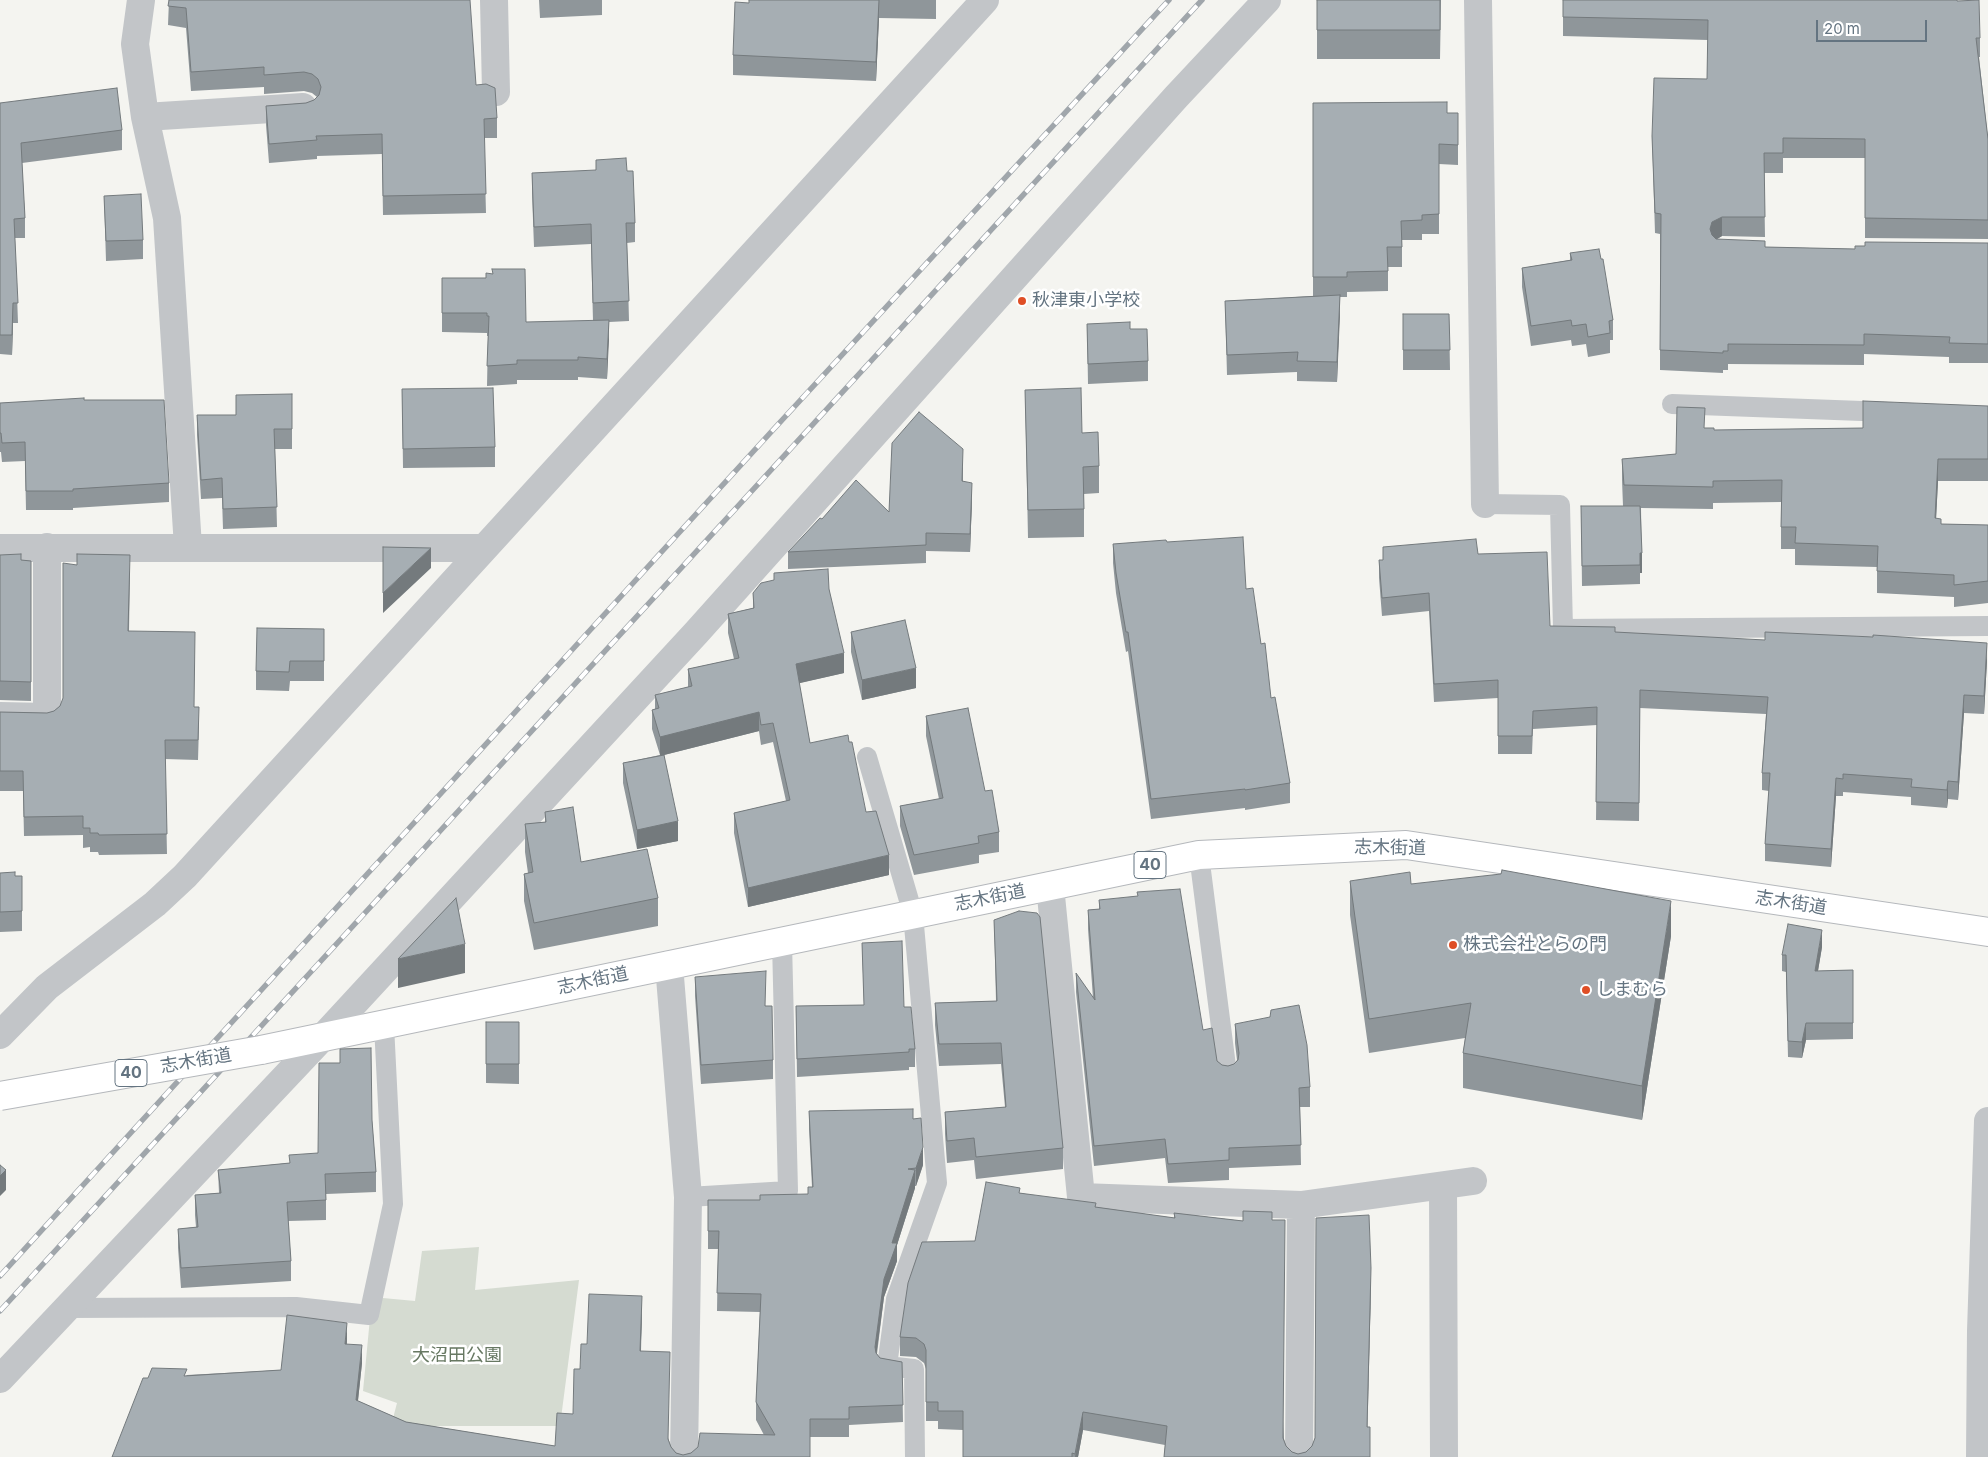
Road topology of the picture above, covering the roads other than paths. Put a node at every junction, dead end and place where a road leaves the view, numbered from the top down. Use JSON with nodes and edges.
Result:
{"nodes":[{"id":1,"x":141,"y":0,"type":"edge"},
{"id":2,"x":494,"y":0,"type":"edge"},
{"id":3,"x":985,"y":0,"type":"edge"},
{"id":4,"x":1268,"y":0,"type":"edge"},
{"id":5,"x":1478,"y":0,"type":"edge"},
{"id":6,"x":496,"y":92,"type":"edge"},
{"id":7,"x":305,"y":107,"type":"edge"},
{"id":8,"x":145,"y":118,"type":"junction"},
{"id":9,"x":1672,"y":404,"type":"dead end"},
{"id":10,"x":1909,"y":413,"type":"edge"},
{"id":11,"x":1485,"y":504,"type":"joint"},
{"id":12,"x":47,"y":547,"type":"junction"},
{"id":13,"x":188,"y":547,"type":"junction"},
{"id":14,"x":0,"y":548,"type":"edge"},
{"id":15,"x":484,"y":548,"type":"junction"},
{"id":16,"x":1988,"y":626,"type":"edge"},
{"id":17,"x":0,"y":716,"type":"edge"},
{"id":18,"x":867,"y":757,"type":"dead end"},
{"id":19,"x":1199,"y":855,"type":"junction"},
{"id":20,"x":1050,"y":886,"type":"junction"},
{"id":21,"x":913,"y":914,"type":"junction"},
{"id":22,"x":1988,"y":932,"type":"edge"},
{"id":23,"x":782,"y":942,"type":"junction"},
{"id":24,"x":668,"y":965,"type":"junction"},
{"id":25,"x":384,"y":1025,"type":"junction"},
{"id":26,"x":0,"y":1035,"type":"edge"},
{"id":27,"x":322,"y":1038,"type":"junction"},
{"id":28,"x":1227,"y":1074,"type":"edge"},
{"id":29,"x":0,"y":1096,"type":"edge"},
{"id":30,"x":1988,"y":1121,"type":"edge"},
{"id":31,"x":1473,"y":1181,"type":"dead end"},
{"id":32,"x":1443,"y":1186,"type":"junction"},
{"id":33,"x":688,"y":1197,"type":"junction"},
{"id":34,"x":1301,"y":1204,"type":"junction"},
{"id":35,"x":67,"y":1308,"type":"junction"},
{"id":36,"x":1984,"y":1331,"type":"edge"},
{"id":37,"x":0,"y":1379,"type":"edge"},
{"id":38,"x":684,"y":1457,"type":"edge"},
{"id":39,"x":916,"y":1457,"type":"edge"},
{"id":40,"x":1299,"y":1457,"type":"edge"},
{"id":41,"x":1444,"y":1457,"type":"edge"},
{"id":42,"x":1980,"y":1457,"type":"edge"}],
"edges":[{"from":1,"to":8,"type":"street"},
{"from":2,"to":6,"type":"street"},
{"from":3,"to":15,"type":"street"},
{"from":4,"to":27,"type":"street"},
{"from":5,"to":11,"type":"street"},
{"from":7,"to":8,"type":"street"},
{"from":8,"to":13,"type":"street"},
{"from":9,"to":10,"type":"lane"},
{"from":11,"to":16,"type":"lane"},
{"from":12,"to":13,"type":"street"},
{"from":12,"to":14,"type":"street"},
{"from":12,"to":17,"type":"street"},
{"from":13,"to":15,"type":"street"},
{"from":15,"to":26,"type":"street"},
{"from":18,"to":21,"type":"lane"},
{"from":19,"to":20,"type":"main road","name":"志木街道","number":"40"},
{"from":19,"to":22,"type":"main road","name":"志木街道","number":"40"},
{"from":19,"to":28,"type":"lane"},
{"from":20,"to":21,"type":"main road","name":"志木街道","number":"40"},
{"from":20,"to":34,"type":"street"},
{"from":21,"to":23,"type":"main road","name":"志木街道","number":"40"},
{"from":21,"to":39,"type":"lane"},
{"from":23,"to":24,"type":"main road","name":"志木街道","number":"40"},
{"from":23,"to":33,"type":"lane"},
{"from":24,"to":25,"type":"main road","name":"志木街道","number":"40"},
{"from":24,"to":33,"type":"street"},
{"from":25,"to":27,"type":"main road","name":"志木街道","number":"40"},
{"from":25,"to":35,"type":"lane"},
{"from":27,"to":29,"type":"main road","name":"志木街道","number":"40","bridge":true},
{"from":27,"to":35,"type":"street"},
{"from":30,"to":36,"type":"street"},
{"from":31,"to":32,"type":"street"},
{"from":32,"to":34,"type":"street"},
{"from":32,"to":41,"type":"street"},
{"from":33,"to":38,"type":"street"},
{"from":34,"to":40,"type":"street"},
{"from":35,"to":37,"type":"street"},
{"from":36,"to":42,"type":"street"}]}
